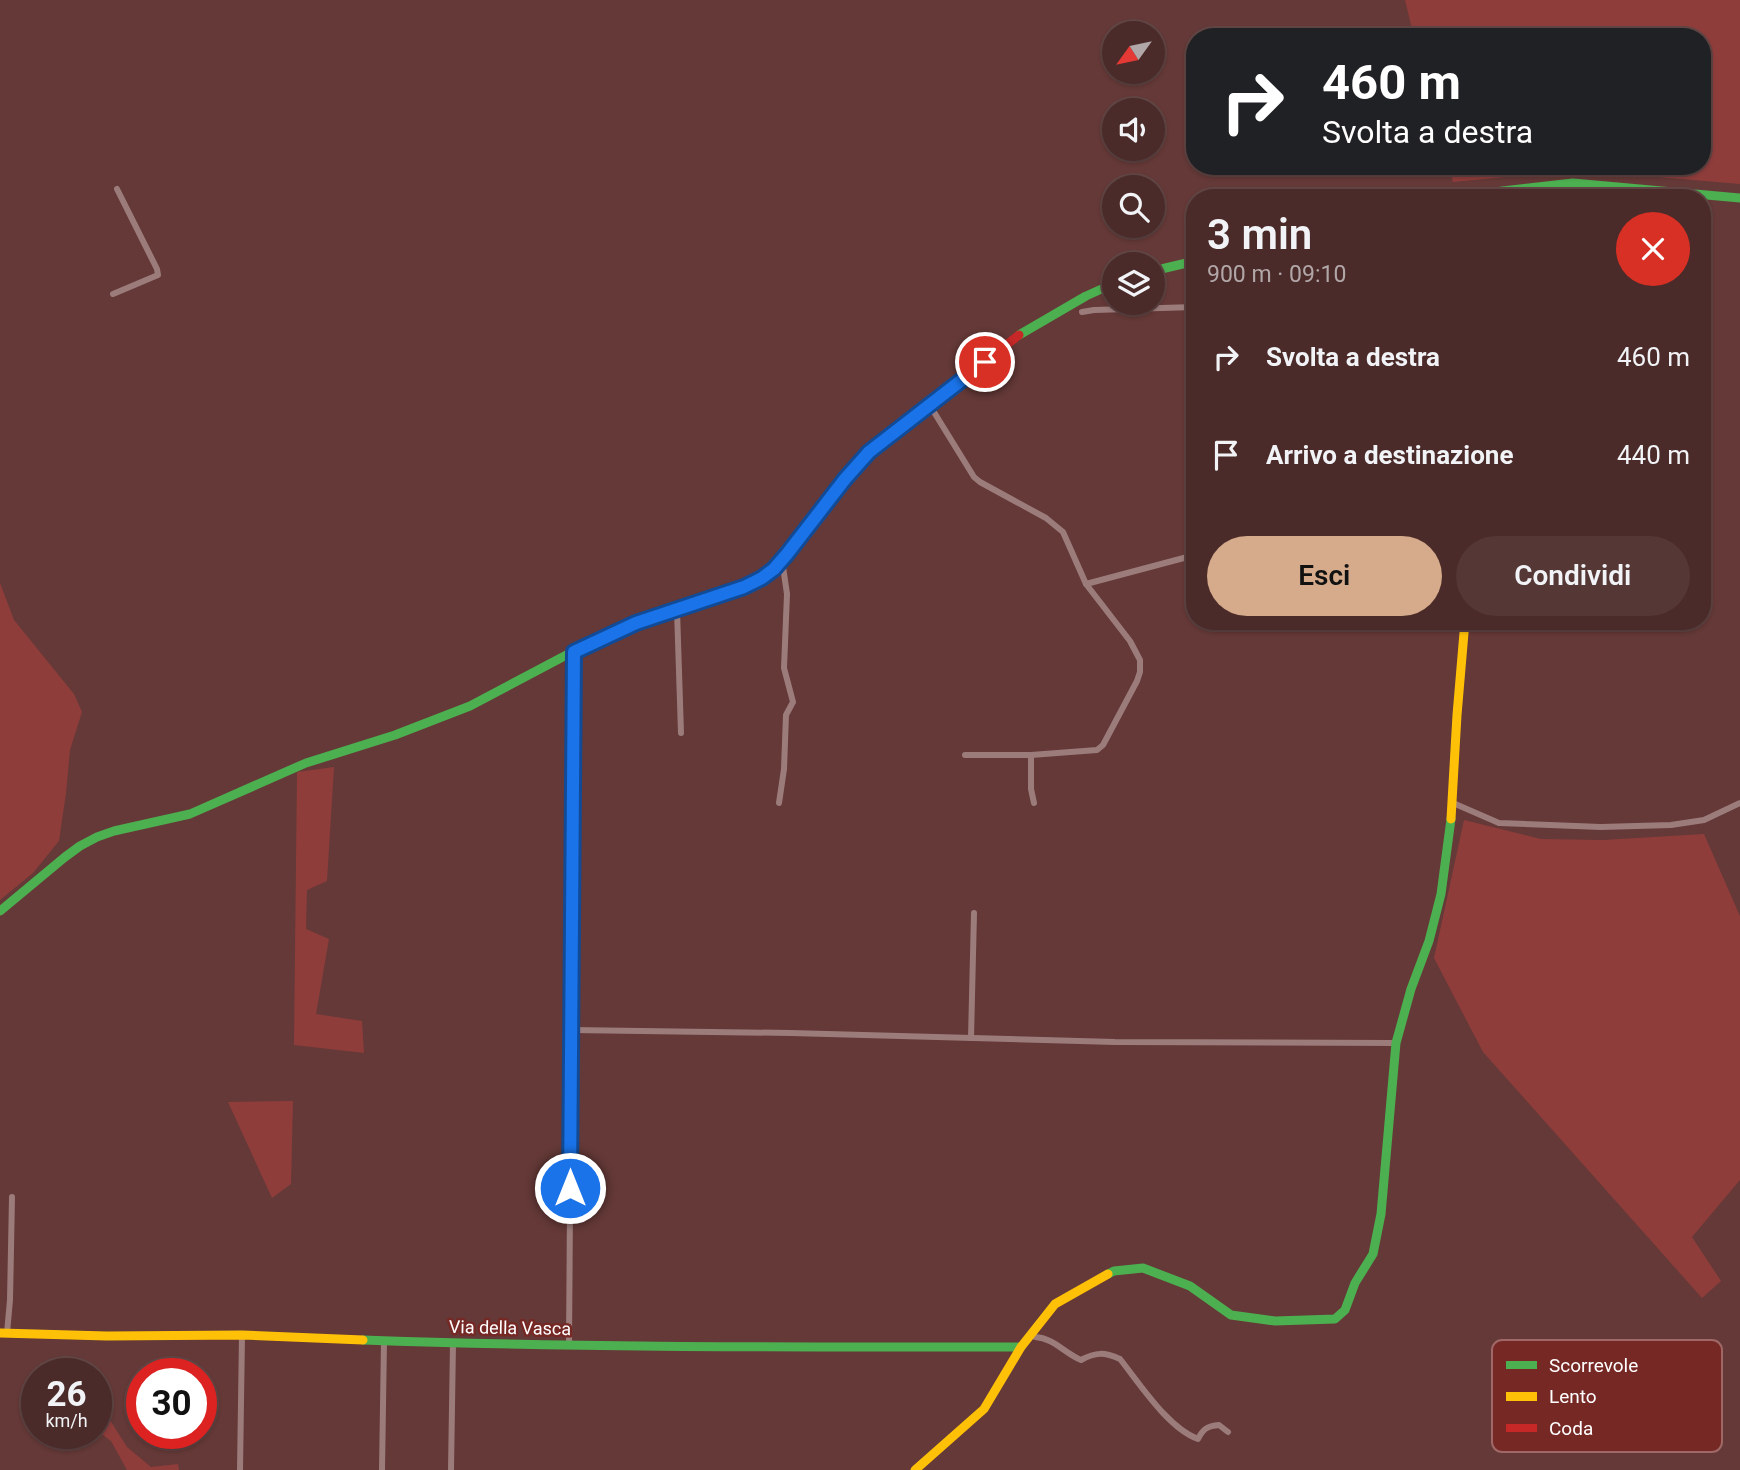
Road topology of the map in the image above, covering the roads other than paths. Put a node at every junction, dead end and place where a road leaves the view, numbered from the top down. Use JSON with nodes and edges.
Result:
{"nodes":[{"id":1,"x":117,"y":189,"type":"dead end"},
{"id":2,"x":1529,"y":189,"type":"edge"},
{"id":3,"x":1640,"y":189,"type":"edge"},
{"id":4,"x":1711,"y":195,"type":"edge"},
{"id":5,"x":1740,"y":198,"type":"edge"},
{"id":6,"x":1186,"y":263,"type":"edge"},
{"id":7,"x":1165,"y":268,"type":"edge"},
{"id":8,"x":1102,"y":289,"type":"edge"},
{"id":9,"x":113,"y":294,"type":"dead end"},
{"id":10,"x":1086,"y":296,"type":"junction"},
{"id":11,"x":1186,"y":307,"type":"edge"},
{"id":12,"x":1094,"y":310,"type":"junction"},
{"id":13,"x":1082,"y":312,"type":"dead end"},
{"id":14,"x":929,"y":404,"type":"junction"},
{"id":15,"x":1186,"y":557,"type":"edge"},
{"id":16,"x":782,"y":560,"type":"junction"},
{"id":17,"x":1086,"y":584,"type":"junction"},
{"id":18,"x":677,"y":610,"type":"junction"},
{"id":19,"x":1464,"y":630,"type":"edge"},
{"id":20,"x":574,"y":652,"type":"junction"},
{"id":21,"x":681,"y":733,"type":"dead end"},
{"id":22,"x":965,"y":755,"type":"dead end"},
{"id":23,"x":1031,"y":755,"type":"junction"},
{"id":24,"x":779,"y":803,"type":"dead end"},
{"id":25,"x":1034,"y":803,"type":"dead end"},
{"id":26,"x":1453,"y":803,"type":"junction"},
{"id":27,"x":1740,"y":803,"type":"edge"},
{"id":28,"x":0,"y":911,"type":"edge"},
{"id":29,"x":974,"y":913,"type":"dead end"},
{"id":30,"x":571,"y":1030,"type":"junction"},
{"id":31,"x":971,"y":1038,"type":"junction"},
{"id":32,"x":1396,"y":1043,"type":"junction"},
{"id":33,"x":12,"y":1197,"type":"dead end"},
{"id":34,"x":1032,"y":1332,"type":"junction"},
{"id":35,"x":3,"y":1333,"type":"edge"},
{"id":36,"x":242,"y":1335,"type":"junction"},
{"id":37,"x":384,"y":1341,"type":"junction"},
{"id":38,"x":453,"y":1343,"type":"junction"},
{"id":39,"x":569,"y":1345,"type":"junction"},
{"id":40,"x":1021,"y":1347,"type":"junction"},
{"id":41,"x":1227,"y":1432,"type":"dead end"},
{"id":42,"x":240,"y":1470,"type":"edge"},
{"id":43,"x":382,"y":1470,"type":"edge"},
{"id":44,"x":452,"y":1470,"type":"edge"},
{"id":45,"x":915,"y":1470,"type":"edge"}],
"edges":[{"from":1,"to":9,"type":"street"},
{"from":2,"to":3,"type":"street"},
{"from":4,"to":5,"type":"street"},
{"from":6,"to":7,"type":"street"},
{"from":8,"to":10,"type":"street"},
{"from":10,"to":12,"type":"street"},
{"from":10,"to":14,"type":"street"},
{"from":11,"to":12,"type":"street"},
{"from":12,"to":13,"type":"street"},
{"from":14,"to":16,"type":"street"},
{"from":14,"to":17,"type":"street"},
{"from":15,"to":17,"type":"street"},
{"from":16,"to":18,"type":"street"},
{"from":16,"to":24,"type":"street"},
{"from":17,"to":23,"type":"street"},
{"from":18,"to":20,"type":"street"},
{"from":18,"to":21,"type":"street"},
{"from":19,"to":26,"type":"street"},
{"from":20,"to":28,"type":"street"},
{"from":20,"to":30,"type":"street"},
{"from":22,"to":23,"type":"street"},
{"from":23,"to":25,"type":"street"},
{"from":26,"to":27,"type":"street"},
{"from":26,"to":32,"type":"street"},
{"from":29,"to":31,"type":"street"},
{"from":30,"to":31,"type":"street"},
{"from":30,"to":39,"type":"street"},
{"from":31,"to":32,"type":"street"},
{"from":32,"to":34,"type":"street"},
{"from":33,"to":35,"type":"street"},
{"from":34,"to":40,"type":"street"},
{"from":34,"to":41,"type":"street"},
{"from":35,"to":36,"type":"street","name":"Via della Vasca"},
{"from":36,"to":37,"type":"street","name":"Via della Vasca"},
{"from":36,"to":42,"type":"street"},
{"from":37,"to":38,"type":"street","name":"Via della Vasca"},
{"from":37,"to":43,"type":"street"},
{"from":38,"to":39,"type":"street","name":"Via della Vasca"},
{"from":38,"to":44,"type":"street"},
{"from":39,"to":40,"type":"street","name":"Via della Vasca"},
{"from":40,"to":45,"type":"street"}]}
